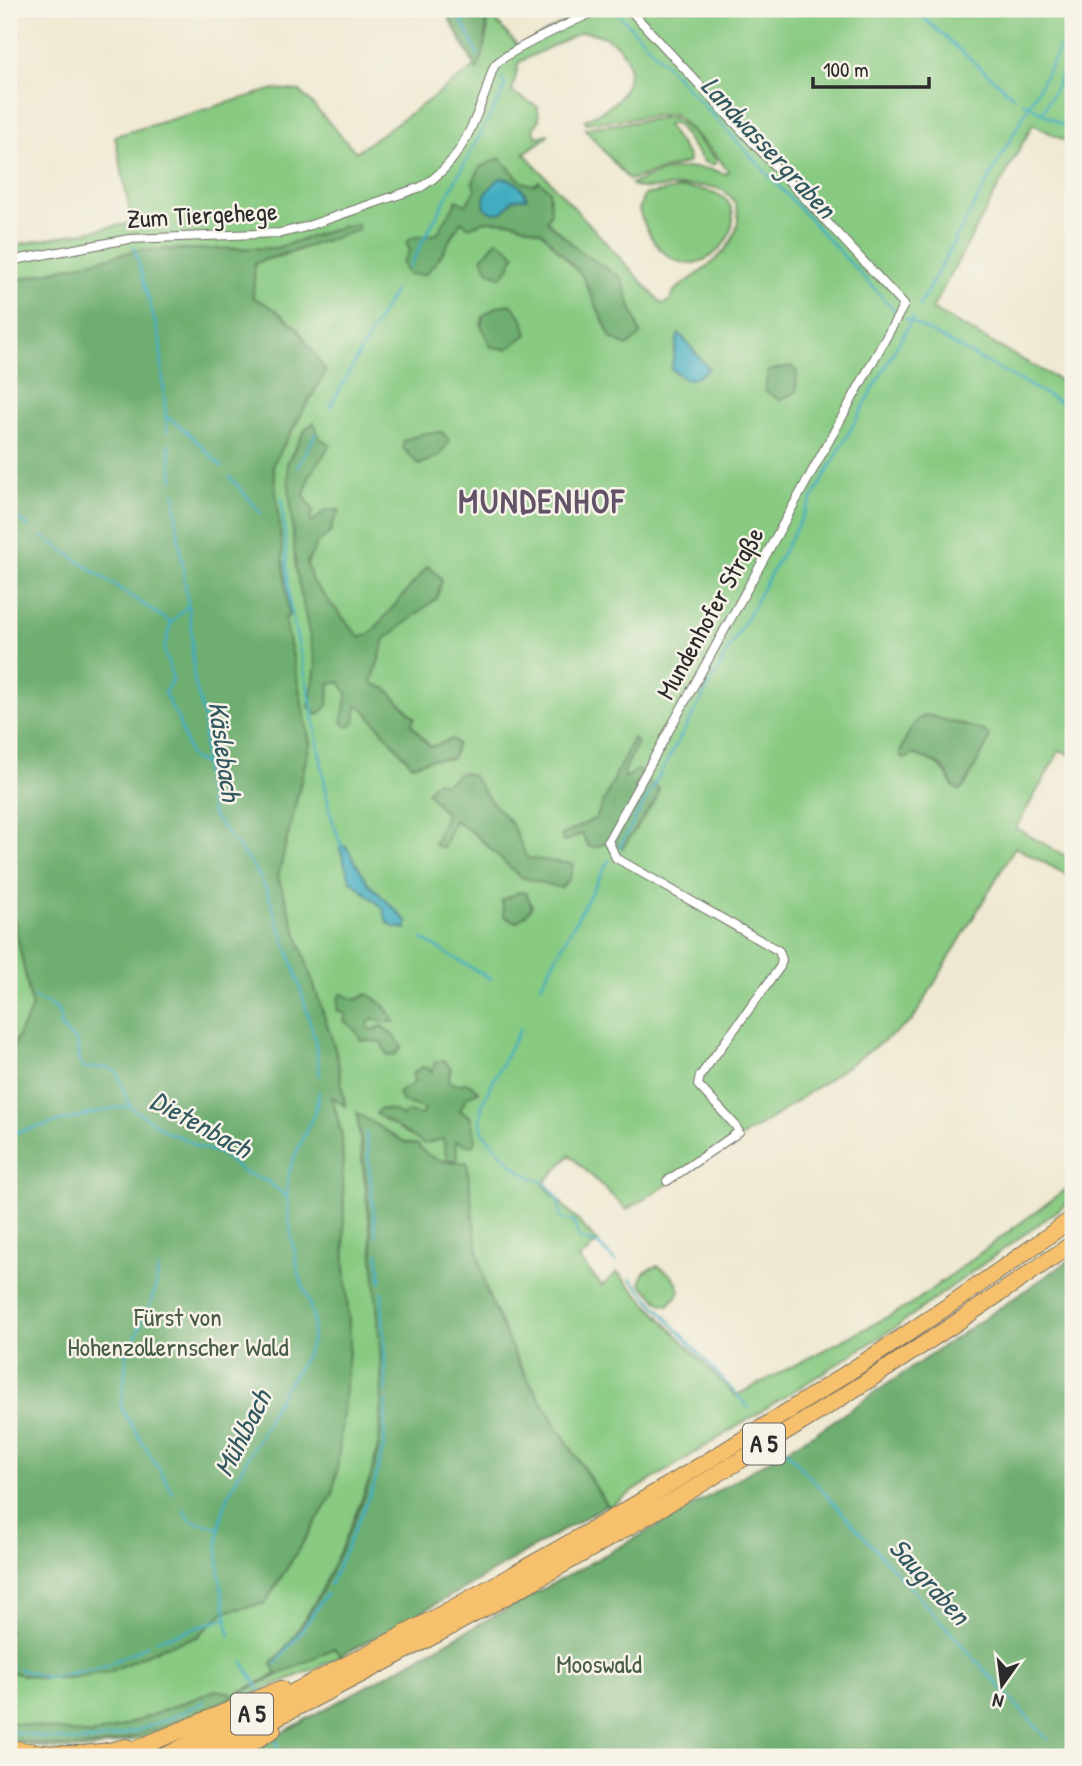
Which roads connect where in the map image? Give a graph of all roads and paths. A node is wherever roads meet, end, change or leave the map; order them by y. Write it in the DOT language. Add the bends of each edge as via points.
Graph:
graph roads {
  1 [pos="600,9"];
  2 [pos="629,9"];
  3 [pos="9,261"];
  4 [pos="667,1181"];
  5 [pos="1073,1217"];
  6 [pos="1073,1243"];
  7 [pos="340,1669"];
  8 [pos="327,1693"];
  9 [pos="152,1740"];
  10 [pos="9,1748"];
  11 [pos="116,1757"];
  12 [pos="163,1757"];
  13 [pos="197,1757"];
  14 [pos="228,1757"];
  1 -- 3 [label="street, Zum Tiergehege" via="495,66 461,149 421,187 280,233 129,239"];
  2 -- 4 [label="street, Mundenhofer Straße" via="904,304 608,841 616,859 779,951 782,961 700,1076 698,1085 739,1132"];
  5 -- 7 [label="highway, A 5" via="888,1347 752,1434 591,1531"];
  6 -- 8 [label="highway, A 5" via="901,1359 658,1509"];
  7 -- 9 [label="highway"];
  7 -- 12 [label="highway, A 5"];
  8 -- 13 [label="highway, A 5"];
  8 -- 14 [label="highway"];
  9 -- 10 [label="highway" via="87,1755"];
  9 -- 11 [label="highway"];
}
